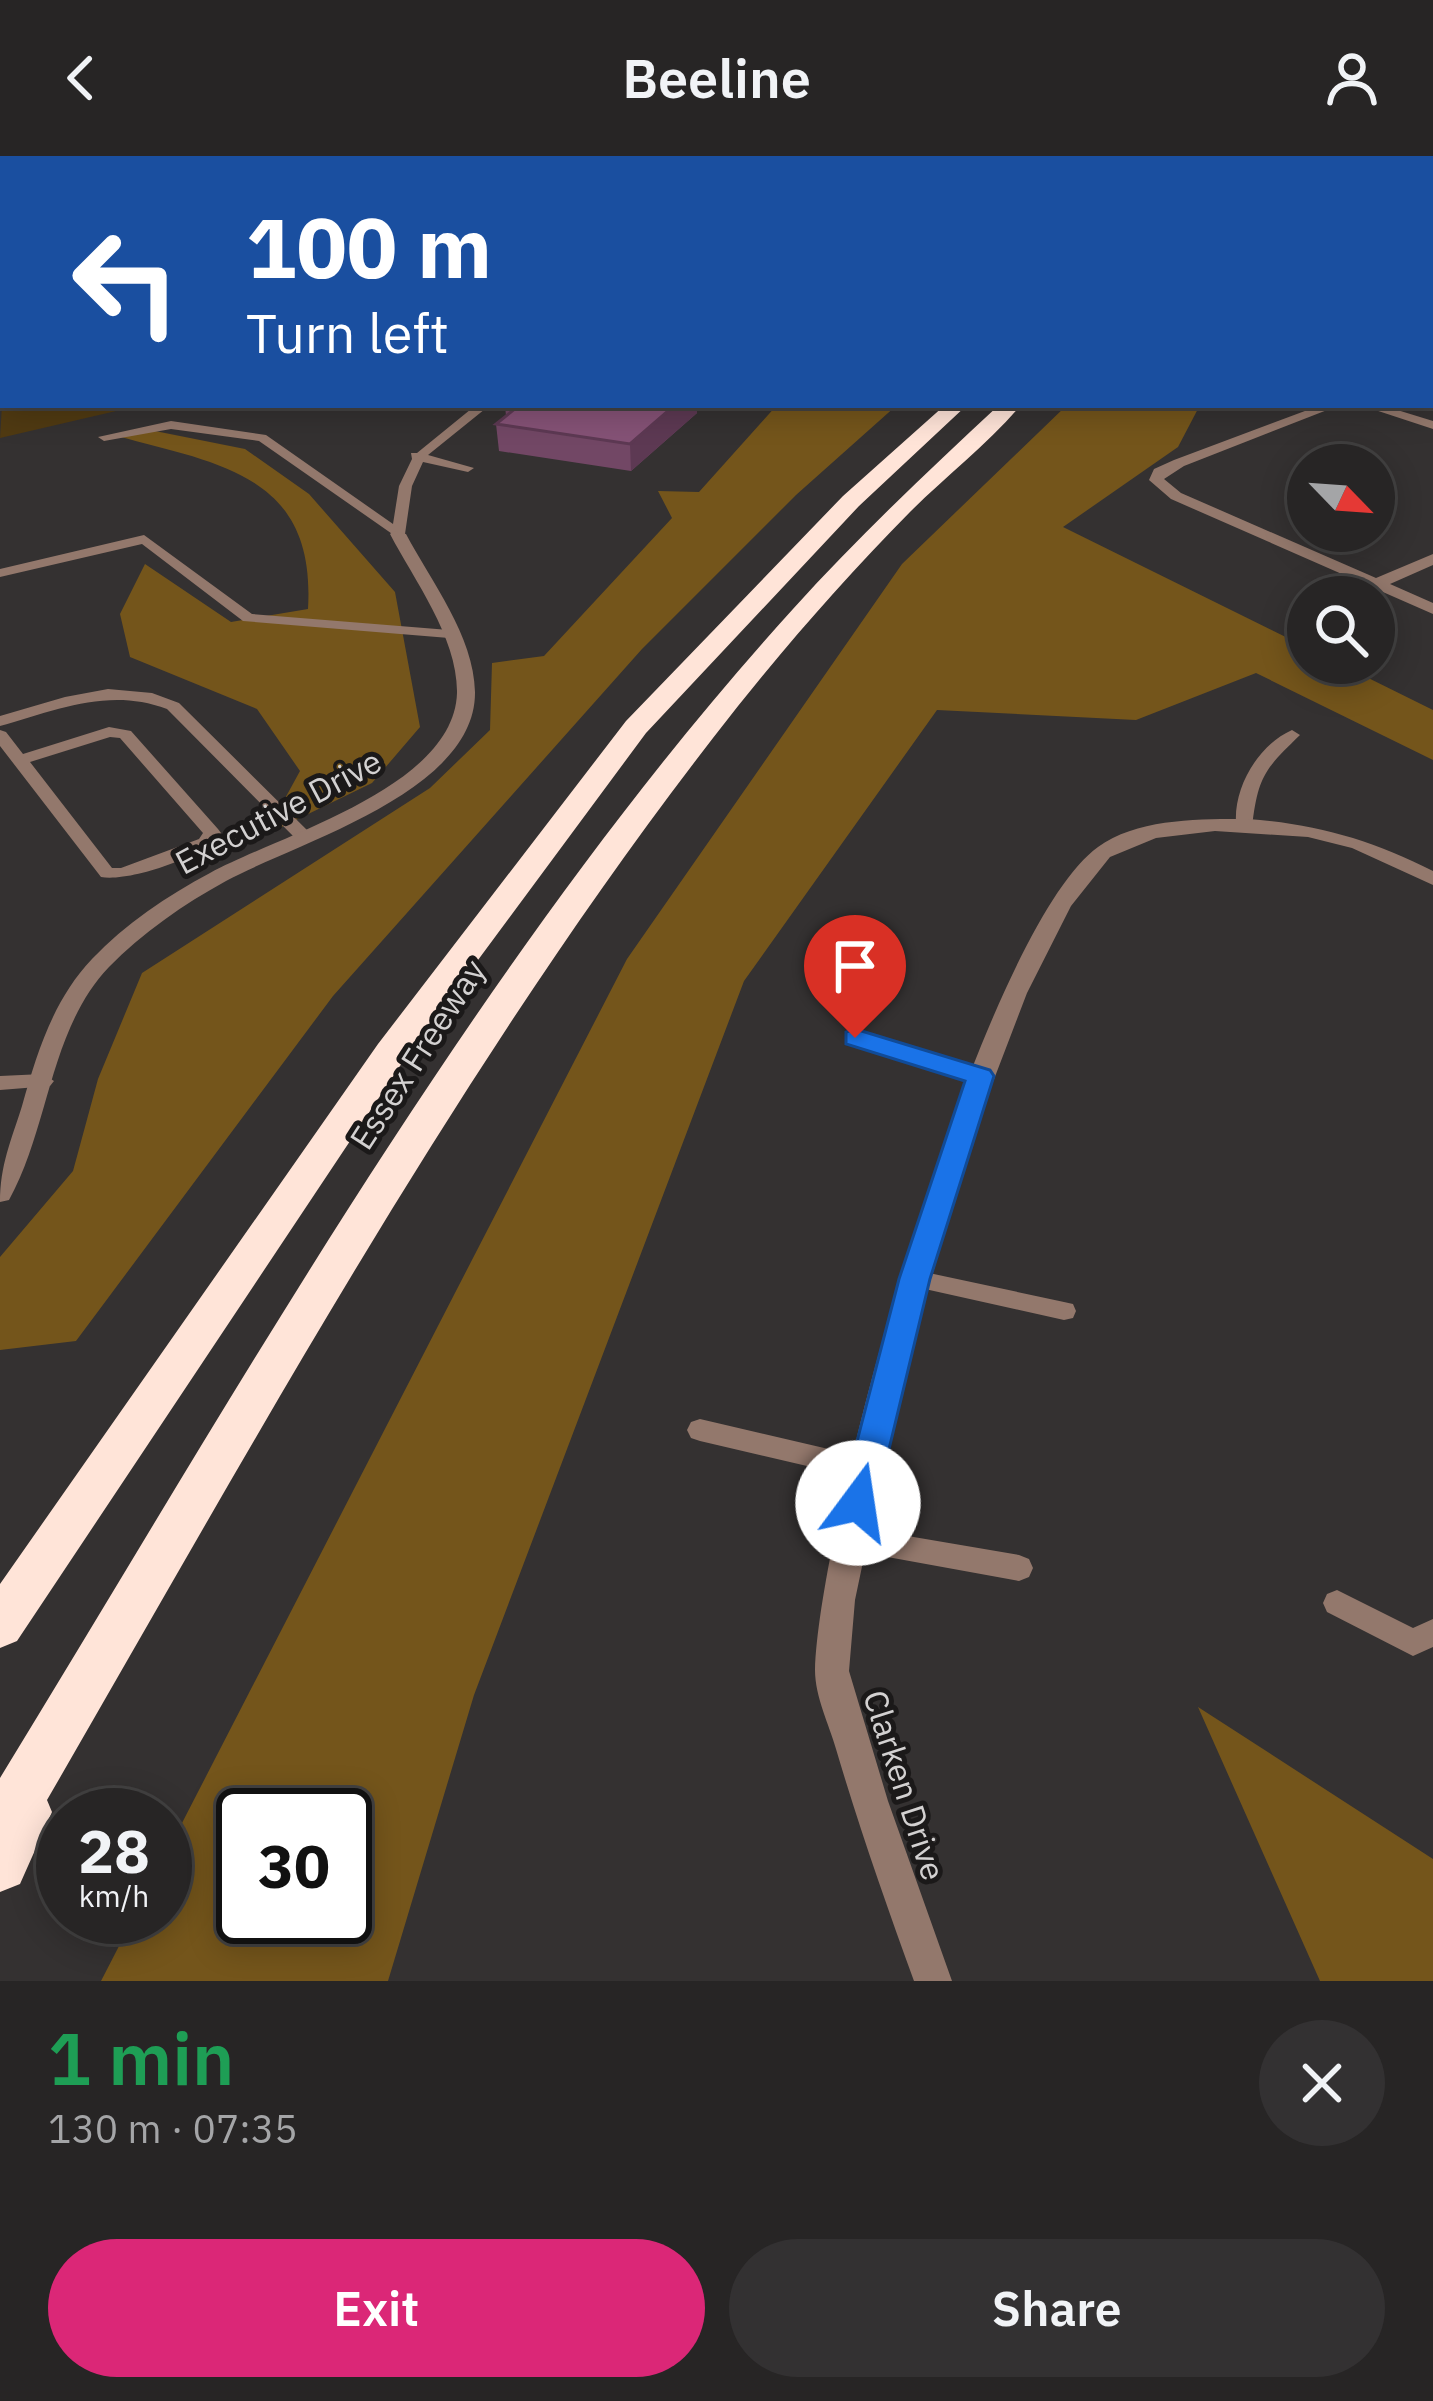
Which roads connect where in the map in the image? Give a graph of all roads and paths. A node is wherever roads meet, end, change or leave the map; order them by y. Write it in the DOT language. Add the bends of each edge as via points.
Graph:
graph roads {
  1 [pos="480,408"];
  2 [pos="925,408"];
  3 [pos="954,408"];
  4 [pos="1008,408"];
  5 [pos="1325,408"];
  6 [pos="1377,408"];
  7 [pos="1433,425"];
  8 [pos="104,437"];
  9 [pos="415,456"];
  10 [pos="467,468"];
  11 [pos="851,501"];
  12 [pos="398,535"];
  13 [pos="1433,559"];
  14 [pos="0,573"];
  15 [pos="1358,576"];
  16 [pos="1394,576"];
  17 [pos="1395,592"];
  18 [pos="1433,609"];
  19 [pos="449,634"];
  20 [pos="0,721"];
  21 [pos="0,735"];
  22 [pos="1292,735"];
  23 [pos="20,760"];
  24 [pos="1243,827"];
  25 [pos="304,837"];
  26 [pos="1433,879"];
  27 [pos="855,1038"];
  28 [pos="981,1076"];
  29 [pos="43,1081"];
  30 [pos="0,1083"];
  31 [pos="0,1193"];
  32 [pos="915,1279"];
  33 [pos="1064,1311"];
  34 [pos="700,1430"];
  35 [pos="867,1469"];
  36 [pos="849,1538"];
  37 [pos="1019,1568"];
  38 [pos="1337,1603"];
  39 [pos="0,1624"];
  40 [pos="1433,1632"];
  41 [pos="89,1679"];
  42 [pos="0,1828"];
  43 [pos="0,1864"];
  44 [pos="933,1981"];
  1 -- 9 [label="lane"];
  2 -- 11 [label="highway"];
  3 -- 11 [label="highway, Essex Freeway"];
  4 -- 41 [label="highway, Essex Freeway" via="893,513 782,634 594,874 402,1163"];
  5 -- 15 [label="street" via="1180,463 1156,480"];
  6 -- 7 [label="street"];
  8 -- 12 [label="lane" via="171,425 262,438"];
  9 -- 10 [label="lane"];
  9 -- 12 [label="lane"];
  11 -- 39 [label="highway, Essex Freeway" via="652,710 578,804 391,1052"];
  12 -- 19 [label="street, Executive Drive"];
  13 -- 16 [label="street"];
  14 -- 19 [label="lane" via="144,539 248,618"];
  17 -- 18 [label="street"];
  19 -- 25 [label="street, Executive Drive" via="466,696 453,740 396,790"];
  20 -- 25 [label="lane" via="89,695 152,695 173,706"];
  21 -- 23 [label="lane"];
  22 -- 24 [label="lane" via="1254,769"];
  23 -- 23 [label="lane" via="125,734 212,833 205,843 107,873"];
  24 -- 26 [label="street, Clarken Drive" via="1336,836"];
  24 -- 28 [label="street, Clarken Drive" via="1147,833 1103,853 1066,890"];
  25 -- 29 [label="street, Executive Drive" via="190,892 85,981"];
  27 -- 28 [label="lane"];
  28 -- 32 [label="street, Clarken Drive"];
  29 -- 30 [label="lane"];
  29 -- 31 [label="street, Executive Drive" via="21,1158"];
  32 -- 33 [label="lane"];
  32 -- 35 [label="street, Clarken Drive"];
  34 -- 35 [label="lane"];
  35 -- 36 [label="street, Clarken Drive"];
  36 -- 37 [label="lane"];
  36 -- 44 [label="street, Clarken Drive" via="832,1673 873,1818"];
  38 -- 40 [label="lane" via="1413,1643"];
  41 -- 42 [label="highway, Essex Freeway"];
  41 -- 43 [label="highway"];
}
